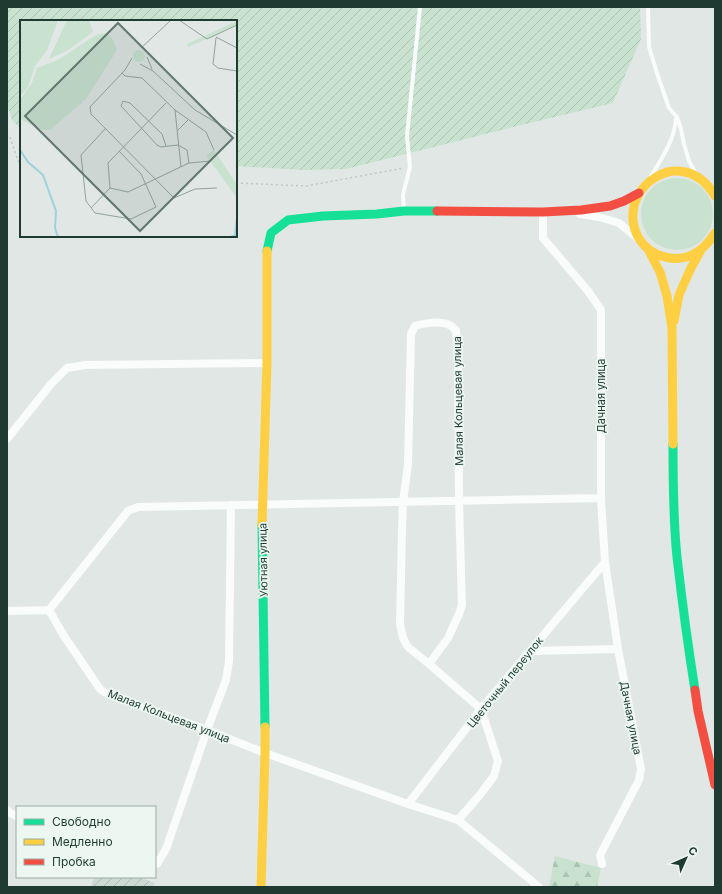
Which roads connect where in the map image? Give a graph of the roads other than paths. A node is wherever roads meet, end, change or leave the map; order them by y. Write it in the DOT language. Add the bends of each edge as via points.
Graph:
graph roads {
  1 [pos="420,7"];
  2 [pos="648,7"];
  3 [pos="677,117"];
  4 [pos="697,176"];
  5 [pos="647,183"];
  6 [pos="714,192"];
  7 [pos="638,193"];
  8 [pos="404,211"];
  9 [pos="566,211"];
  10 [pos="543,212"];
  11 [pos="715,233"];
  12 [pos="639,239"];
  13 [pos="648,249"];
  14 [pos="702,249"];
  15 [pos="672,328"];
  16 [pos="267,363"];
  17 [pos="7,439"];
  18 [pos="602,498"];
  19 [pos="460,501"];
  20 [pos="403,502"];
  21 [pos="262,504"];
  22 [pos="231,505"];
  23 [pos="605,562"];
  24 [pos="49,610"];
  25 [pos="7,611"];
  26 [pos="618,649"];
  27 [pos="530,651"];
  28 [pos="430,664"];
  29 [pos="481,709"];
  30 [pos="207,730"];
  31 [pos="265,753"];
  32 [pos="715,785"];
  33 [pos="408,804"];
  34 [pos="7,810"];
  35 [pos="16,816"];
  36 [pos="458,820"];
  37 [pos="156,864"];
  38 [pos="602,864"];
  39 [pos="261,887"];
  40 [pos="538,887"];
  1 -- 8 [label="lane" via="407,136 410,167 403,195"];
  2 -- 3 [label="lane" via="649,47 670,108"];
  3 -- 4 [label="lane" via="689,161"];
  3 -- 5 [label="lane" via="670,143"];
  4 -- 5 [label="street" via="673,171 660,174"];
  4 -- 6 [label="street"];
  5 -- 7 [label="street"];
  7 -- 9 [label="street" via="620,203 600,208"];
  7 -- 12 [label="street" via="632,216"];
  8 -- 10 [label="street"];
  8 -- 16 [label="street, Уютная улица" via="288,220 271,233 266,252"];
  9 -- 10 [label="street"];
  9 -- 12 [label="street" via="619,223"];
  10 -- 18 [label="street, Дачная улица" via="543,238 601,310"];
  11 -- 14 [label="street"];
  12 -- 13 [label="street"];
  13 -- 14 [label="street" via="670,259 690,256"];
  13 -- 15 [label="street" via="666,290"];
  14 -- 15 [label="street" via="679,295"];
  15 -- 32 [label="street" via="673,498 677,556 698,711"];
  16 -- 17 [label="street" via="85,365 67,368"];
  16 -- 21 [label="street, Уютная улица"];
  18 -- 19 [label="street"];
  18 -- 23 [label="street, Дачная улица"];
  19 -- 20 [label="street"];
  19 -- 20 [label="street, Малая Кольцевая улица" via="457,338 456,330 441,322 415,326 411,334 408,464"];
  19 -- 28 [label="street, Малая Кольцевая улица" via="462,605 448,638"];
  20 -- 21 [label="street"];
  20 -- 28 [label="street, Малая Кольцевая улица" via="400,624 408,647"];
  21 -- 22 [label="street"];
  21 -- 31 [label="street, Уютная улица"];
  22 -- 24 [label="street" via="138,507 128,511"];
  22 -- 30 [label="street" via="229,661 226,680"];
  23 -- 26 [label="street, Дачная улица"];
  23 -- 27 [label="street, Цветочный переулок"];
  24 -- 25 [label="street"];
  24 -- 30 [label="street, Малая Кольцевая улица" via="100,689 107,694"];
  26 -- 27 [label="street"];
  26 -- 38 [label="street, Дачная улица" via="641,769 639,780 600,855"];
  27 -- 29 [label="street, Цветочный переулок"];
  28 -- 29 [label="street, Малая Кольцевая улица"];
  29 -- 33 [label="street, Цветочный переулок"];
  29 -- 36 [label="street" via="498,761 494,776"];
  30 -- 31 [label="street, Малая Кольцевая улица"];
  30 -- 37 [label="street" via="166,849"];
  31 -- 33 [label="street, Малая Кольцевая улица"];
  31 -- 39 [label="street, Уютная улица"];
  33 -- 36 [label="street, Малая Кольцевая улица"];
  34 -- 35 [label="street"];
  36 -- 40 [label="street, Малая Кольцевая улица"];
}
